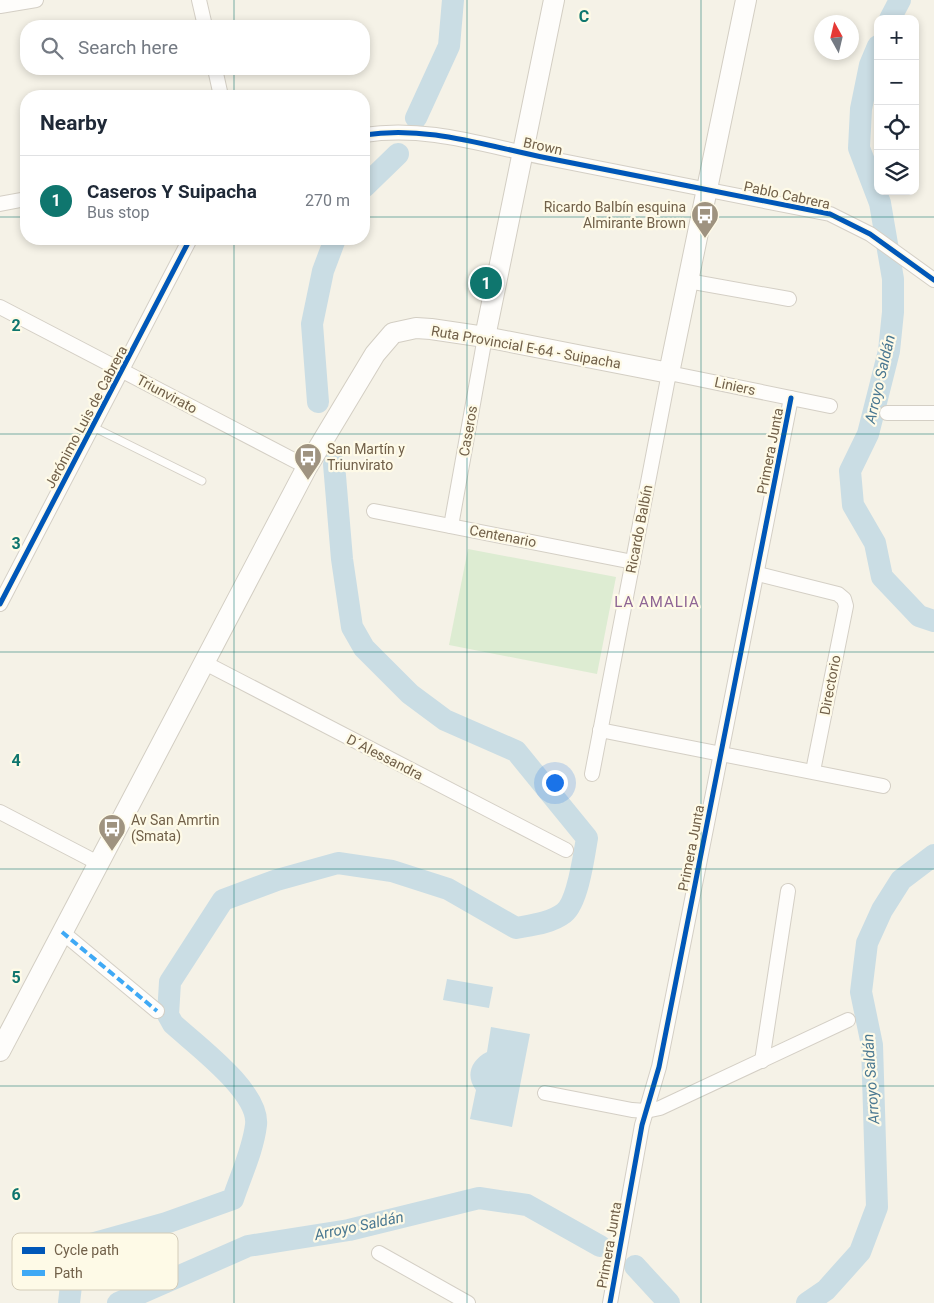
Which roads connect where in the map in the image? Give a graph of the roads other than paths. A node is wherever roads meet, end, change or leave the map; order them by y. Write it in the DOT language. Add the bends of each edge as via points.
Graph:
graph roads {
  1 [pos="36,0"];
  2 [pos="199,0"];
  3 [pos="554,0"];
  4 [pos="743,1"];
  5 [pos="0,6"];
  6 [pos="204,20"];
  7 [pos="216,75"];
  8 [pos="220,90"];
  9 [pos="370,134"];
  10 [pos="523,153"];
  11 [pos="707,190"];
  12 [pos="20,199"];
  13 [pos="0,204"];
  14 [pos="187,245"];
  15 [pos="934,280"];
  16 [pos="688,281"];
  17 [pos="789,299"];
  18 [pos="0,307"];
  19 [pos="485,337"];
  20 [pos="123,371"];
  21 [pos="670,373"];
  22 [pos="791,398"];
  23 [pos="830,406"];
  24 [pos="887,413"];
  25 [pos="934,413"];
  26 [pos="93,427"];
  27 [pos="307,468"];
  28 [pos="202,482"];
  29 [pos="374,511"];
  30 [pos="451,526"];
  31 [pos="633,562"];
  32 [pos="758,574"];
  33 [pos="0,604"];
  34 [pos="205,663"];
  35 [pos="600,730"];
  36 [pos="721,753"];
  37 [pos="813,771"];
  38 [pos="592,774"];
  39 [pos="883,786"];
  40 [pos="0,812"];
  41 [pos="566,850"];
  42 [pos="98,863"];
  43 [pos="788,891"];
  44 [pos="62,932"];
  45 [pos="157,1011"];
  46 [pos="848,1020"];
  47 [pos="0,1051"];
  48 [pos="762,1060"];
  49 [pos="545,1093"];
  50 [pos="646,1111"];
  51 [pos="379,1253"];
  52 [pos="468,1303"];
  53 [pos="610,1303"];
  1 -- 5 [label="street"];
  2 -- 6 [label="street"];
  3 -- 10 [label="main road"];
  4 -- 11 [label="main road"];
  7 -- 8 [label="street"];
  9 -- 10 [label="street, Brown" via="424,132"];
  10 -- 11 [label="street, Brown"];
  10 -- 19 [label="main road"];
  11 -- 15 [label="street, Pablo Cabrera" via="830,214 870,234"];
  11 -- 16 [label="main road"];
  12 -- 13 [label="street"];
  14 -- 20 [label="street, Jerónimo Luis de Cabrera"];
  16 -- 17 [label="street"];
  16 -- 21 [label="main road"];
  18 -- 20 [label="street, Triunvirato"];
  19 -- 21 [label="main road, Ruta Provincial E-64 - Suipacha"];
  19 -- 27 [label="main road, Ruta Provincial E-64 - Suipacha" via="416,328 393,333 375,354"];
  19 -- 30 [label="street, Caseros"];
  20 -- 26 [label="street, Jerónimo Luis de Cabrera"];
  20 -- 27 [label="street, Triunvirato"];
  21 -- 22 [label="street, Liniers"];
  21 -- 31 [label="street, Ricardo Balbín"];
  22 -- 23 [label="street, Liniers"];
  22 -- 32 [label="street, Primera Junta"];
  24 -- 25 [label="street"];
  26 -- 28 [label="lane"];
  26 -- 33 [label="street, Jerónimo Luis de Cabrera"];
  27 -- 34 [label="main road, Ruta Provincial E-64 - Suipacha"];
  29 -- 30 [label="street, Centenario"];
  30 -- 31 [label="street, Centenario"];
  31 -- 35 [label="street, Ricardo Balbín"];
  32 -- 36 [label="street, Primera Junta"];
  32 -- 37 [label="street, Directorio" via="838,594 846,606"];
  34 -- 41 [label="street, D´Alessandra"];
  34 -- 42 [label="main road, Ruta Provincial E-64 - Suipacha"];
  35 -- 36 [label="street"];
  35 -- 38 [label="street, Ricardo Balbín"];
  36 -- 37 [label="street"];
  36 -- 50 [label="street, Primera Junta" via="659,1067"];
  37 -- 39 [label="street"];
  40 -- 42 [label="street"];
  42 -- 44 [label="main road, Ruta Provincial E-64 - Suipacha"];
  43 -- 48 [label="street"];
  44 -- 45 [label="street"];
  44 -- 47 [label="main road, Ruta Provincial E-64 - Suipacha"];
  46 -- 48 [label="street"];
  48 -- 50 [label="street" via="660,1108"];
  49 -- 50 [label="street"];
  50 -- 53 [label="street, Primera Junta"];
  51 -- 52 [label="street"];
}
